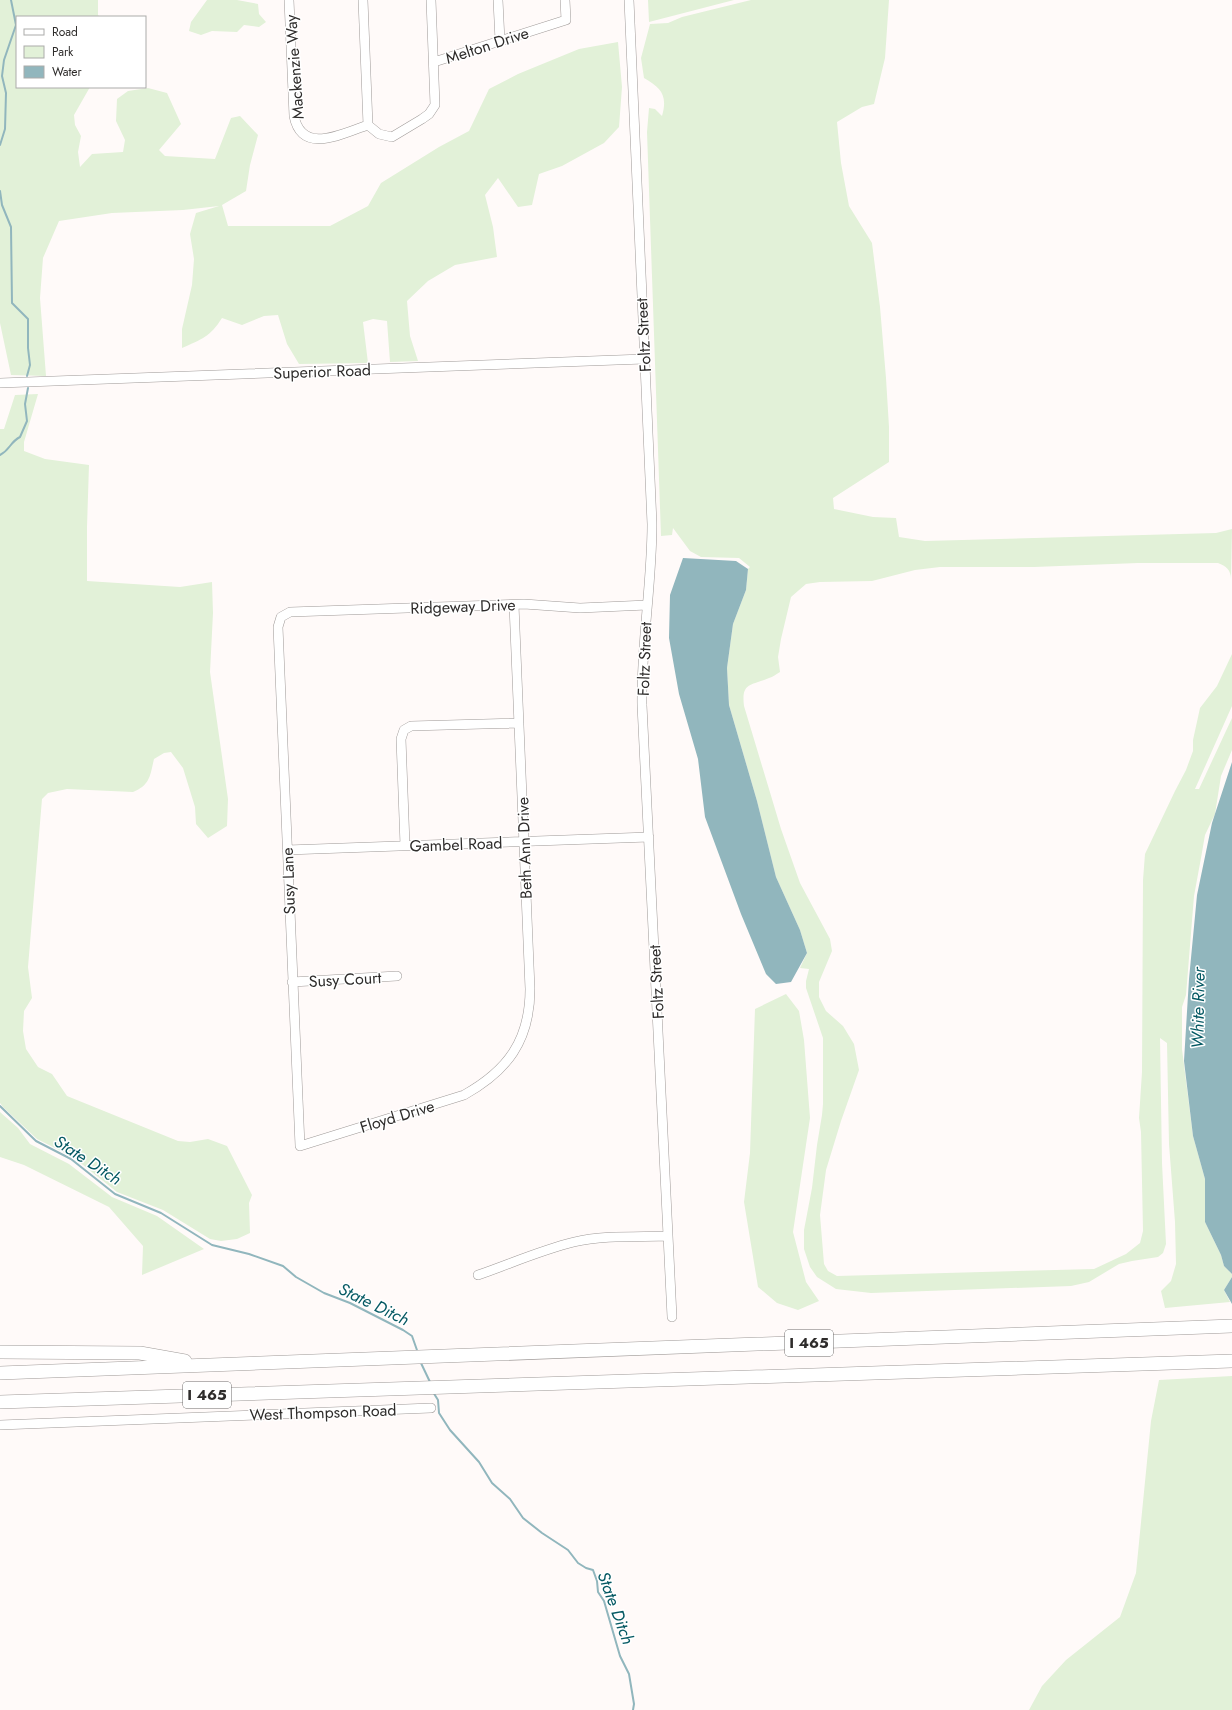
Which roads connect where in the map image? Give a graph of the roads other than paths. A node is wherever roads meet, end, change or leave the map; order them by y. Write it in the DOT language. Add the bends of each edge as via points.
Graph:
graph roads {
  1 [pos="289,0"];
  2 [pos="363,0"];
  3 [pos="431,0"];
  4 [pos="498,0"];
  5 [pos="565,0"];
  6 [pos="629,0"];
  7 [pos="500,41"];
  8 [pos="434,62"];
  9 [pos="368,125"];
  10 [pos="644,359"];
  11 [pos="0,383"];
  12 [pos="514,604"];
  13 [pos="647,605"];
  14 [pos="281,617"];
  15 [pos="519,723"];
  16 [pos="649,837"];
  17 [pos="524,842"];
  18 [pos="405,845"];
  19 [pos="287,850"];
  20 [pos="397,976"];
  21 [pos="292,982"];
  22 [pos="490,1078"];
  23 [pos="300,1146"];
  24 [pos="668,1236"];
  25 [pos="478,1275"];
  26 [pos="672,1317"];
  27 [pos="1232,1326"];
  28 [pos="0,1352"];
  29 [pos="1232,1361"];
  30 [pos="212,1366"];
  31 [pos="0,1373"];
  32 [pos="0,1402"];
  33 [pos="431,1408"];
  34 [pos="0,1425"];
  1 -- 9 [label="street, Mackenzie Way" via="294,116 298,127 307,137 321,140"];
  2 -- 9 [label="street"];
  3 -- 8 [label="street"];
  4 -- 7 [label="street"];
  5 -- 7 [label="street, Melton Drive" via="566,20"];
  6 -- 10 [label="street, Foltz Street"];
  7 -- 8 [label="street, Melton Drive"];
  8 -- 9 [label="street, Melton Drive" via="435,105 429,114 392,136 379,134"];
  10 -- 11 [label="street, Superior Road"];
  10 -- 13 [label="street, Foltz Street" via="652,524"];
  12 -- 13 [label="street, Ridgeway Drive" via="580,608"];
  12 -- 14 [label="street, Ridgeway Drive" via="290,612"];
  12 -- 15 [label="street, Beth Ann Drive"];
  13 -- 16 [label="street, Foltz Street" via="642,685"];
  14 -- 19 [label="street, Susy Lane" via="278,626"];
  15 -- 17 [label="street, Beth Ann Drive"];
  15 -- 18 [label="street" via="411,726 404,730 401,739"];
  16 -- 17 [label="street, Gambel Road"];
  16 -- 24 [label="street, Foltz Street"];
  17 -- 18 [label="street, Gambel Road"];
  17 -- 22 [label="street, Beth Ann Drive" via="529,1010 518,1045 502,1067"];
  18 -- 19 [label="street, Gambel Road"];
  19 -- 21 [label="street, Susy Lane"];
  20 -- 21 [label="street, Susy Court"];
  21 -- 23 [label="street, Susy Lane"];
  22 -- 23 [label="street, Floyd Drive" via="459,1097"];
  24 -- 25 [label="street" via="602,1238 575,1242"];
  24 -- 26 [label="street, Foltz Street"];
  27 -- 30 [label="highway, I 465"];
  28 -- 30 [label="highway" via="140,1353"];
  29 -- 32 [label="highway, I 465"];
  30 -- 31 [label="highway, I 465"];
  33 -- 34 [label="street, West Thompson Road"];
}
